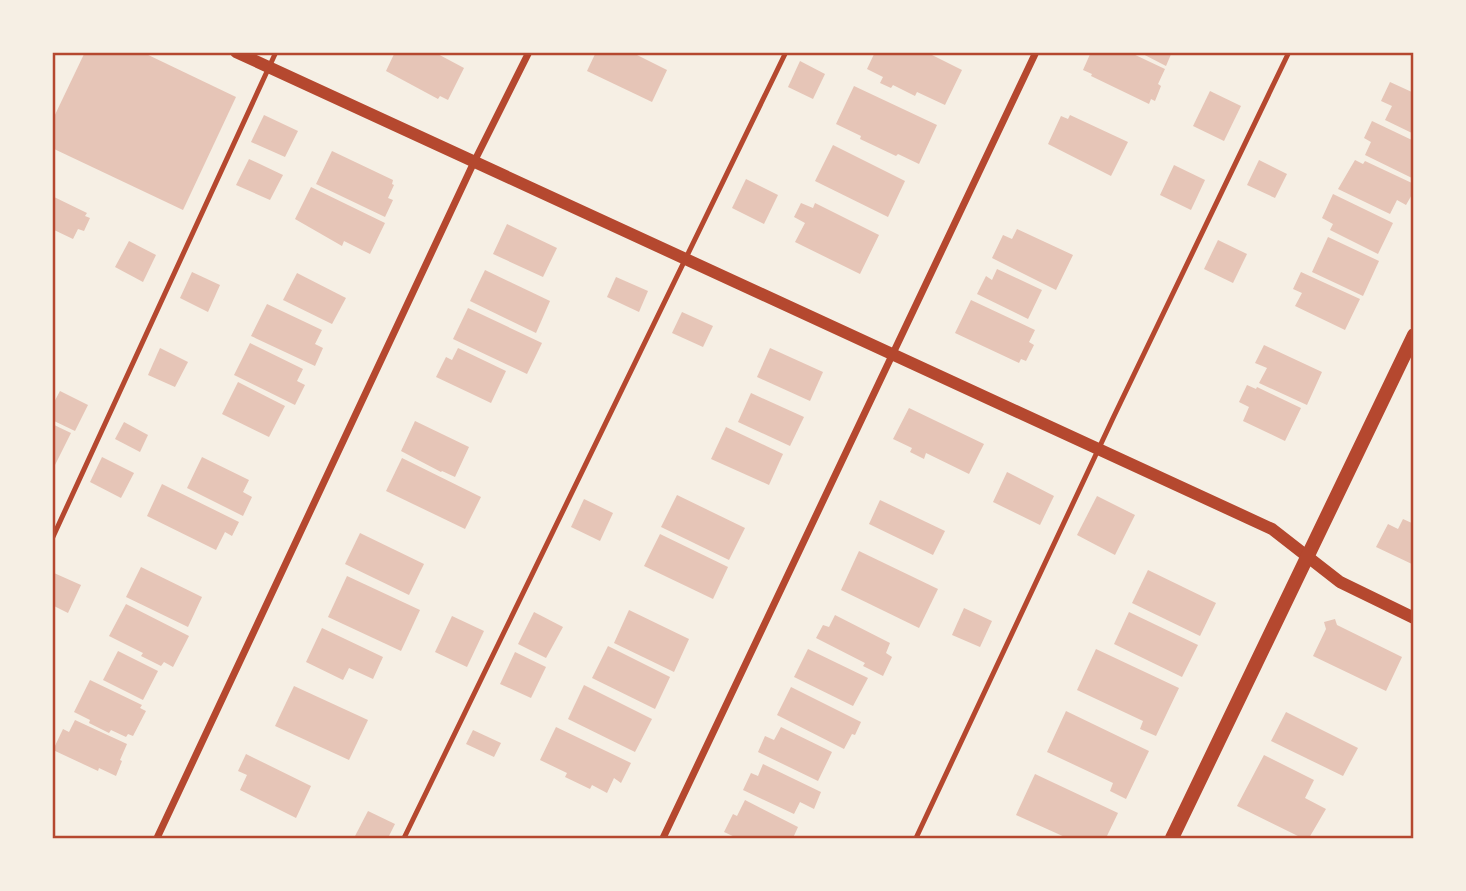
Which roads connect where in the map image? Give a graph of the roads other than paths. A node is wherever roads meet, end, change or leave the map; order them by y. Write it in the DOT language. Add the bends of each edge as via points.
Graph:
graph roads {
  1 [pos="236,52"];
  2 [pos="276,52"];
  3 [pos="529,52"];
  4 [pos="786,52"];
  5 [pos="1036,52"];
  6 [pos="1289,52"];
  7 [pos="269,68"];
  8 [pos="474,162"];
  9 [pos="685,260"];
  10 [pos="1413,335"];
  11 [pos="893,354"];
  12 [pos="1099,449"];
  13 [pos="52,521"];
  14 [pos="60,524"];
  15 [pos="52,539"];
  16 [pos="1307,556"];
  17 [pos="1413,618"];
  18 [pos="157,838"];
  19 [pos="404,838"];
  20 [pos="663,838"];
  21 [pos="916,838"];
  22 [pos="1172,838"];
  1 -- 7 [label="street"];
  2 -- 7 [label="lane"];
  3 -- 8 [label="street"];
  4 -- 9 [label="lane"];
  5 -- 11 [label="street"];
  6 -- 12 [label="lane"];
  7 -- 8 [label="street"];
  7 -- 14 [label="lane"];
  8 -- 9 [label="street"];
  8 -- 18 [label="street"];
  9 -- 11 [label="street"];
  9 -- 19 [label="lane"];
  10 -- 16 [label="main road"];
  11 -- 12 [label="street"];
  11 -- 20 [label="street"];
  12 -- 16 [label="street" via="1272,529"];
  12 -- 21 [label="lane"];
  13 -- 14 [label="lane"];
  14 -- 15 [label="lane"];
  16 -- 17 [label="street" via="1340,582"];
  16 -- 22 [label="main road"];
}
